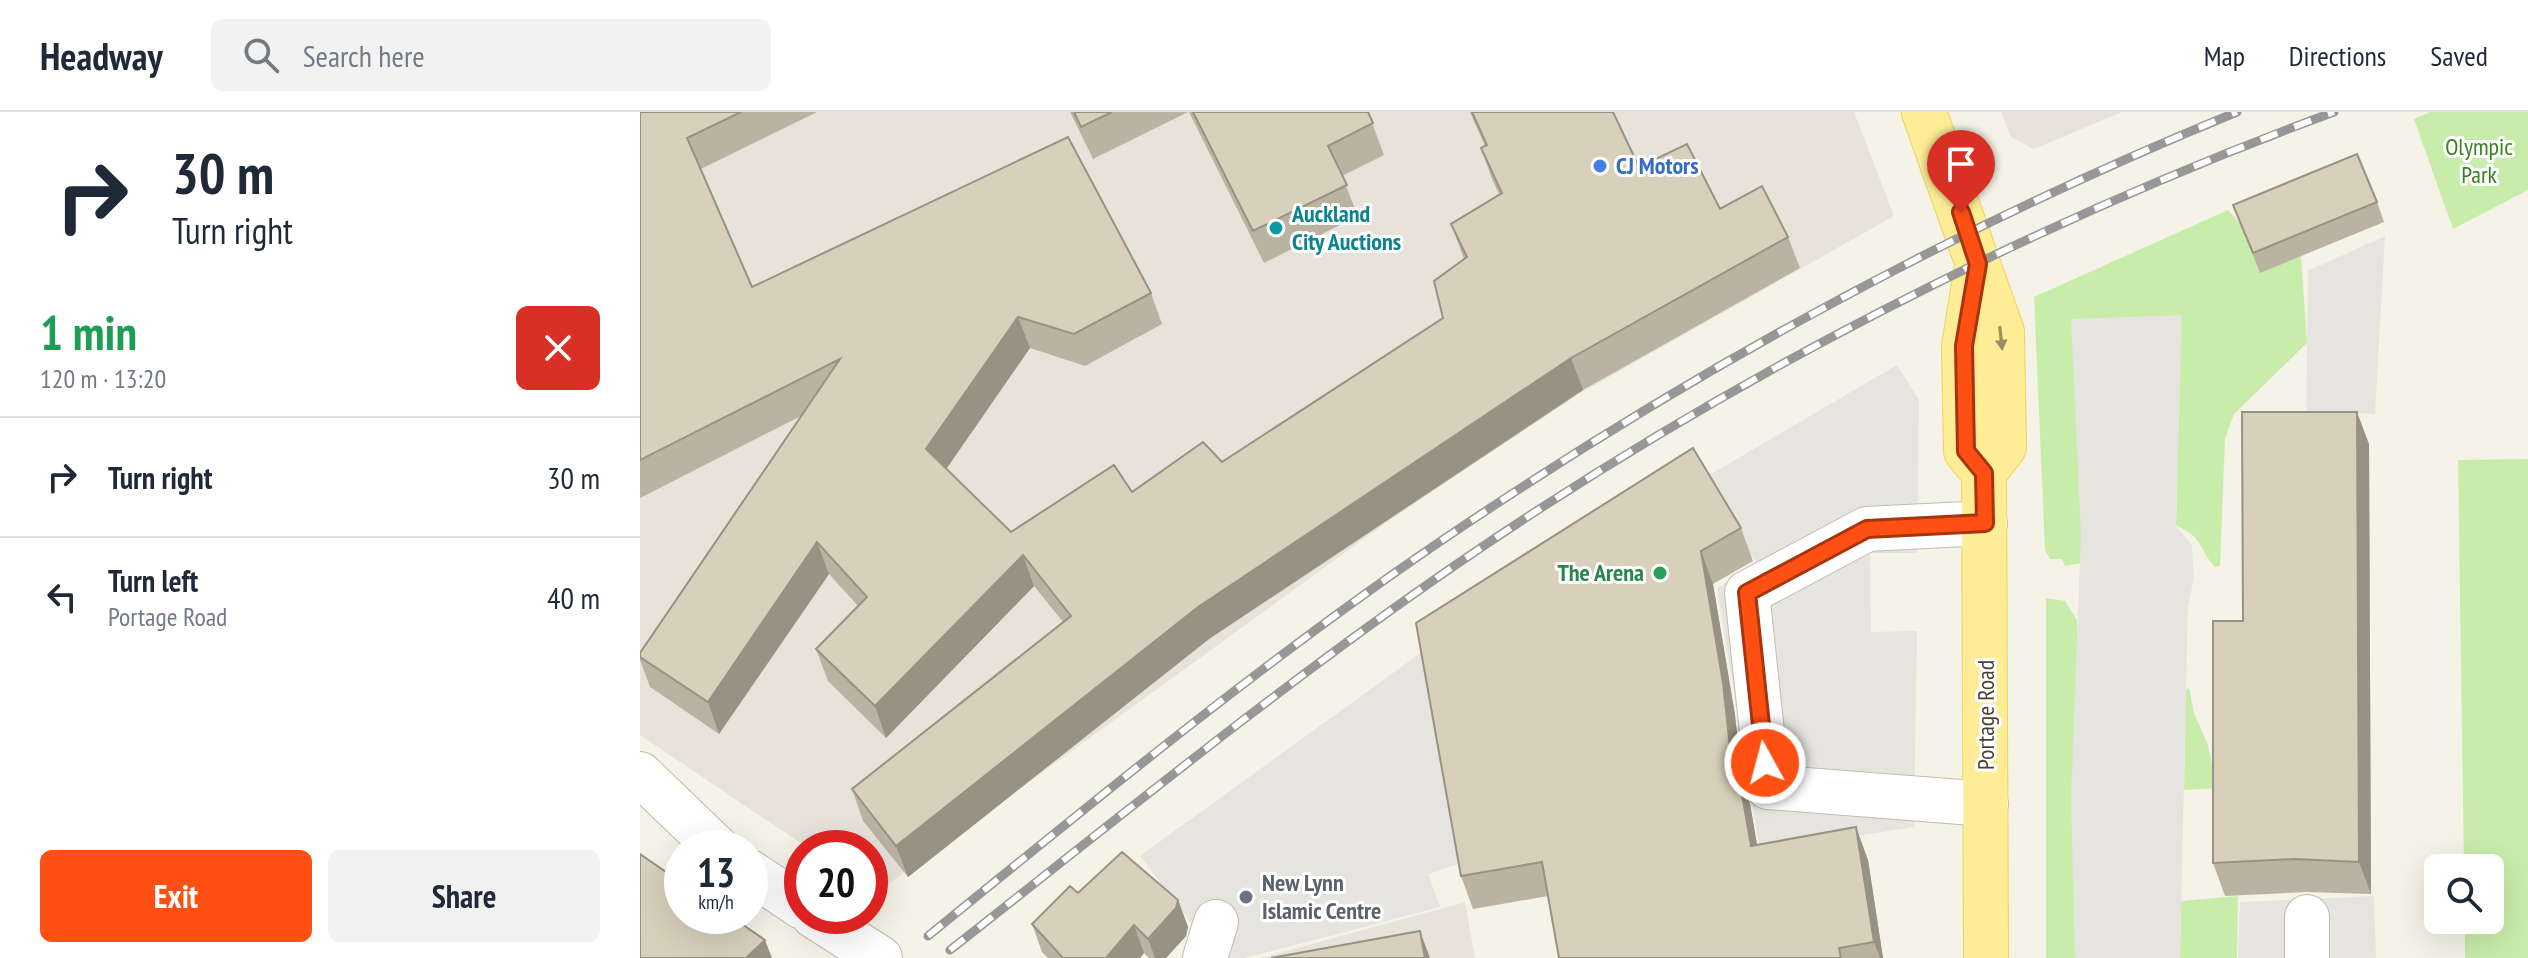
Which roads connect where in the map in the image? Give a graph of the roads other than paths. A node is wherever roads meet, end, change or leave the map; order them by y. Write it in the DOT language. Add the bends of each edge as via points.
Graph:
graph roads {
  1 [pos="1924,112"];
  2 [pos="1985,523"];
  3 [pos="640,774"];
  4 [pos="1986,804"];
  5 [pos="640,820"];
  6 [pos="665,830"];
  7 [pos="698,830"];
  8 [pos="842,934"];
  9 [pos="878,957"];
  10 [pos="1986,958"];
  1 -- 2 [label="main road, Portage Road" via="1978,264 1964,346 1966,451 1984,473"];
  2 -- 4 [label="main road, Portage Road"];
  2 -- 4 [label="street" via="1867,529 1747,593 1768,787"];
  3 -- 7 [label="street"];
  4 -- 10 [label="main road, Portage Road"];
  5 -- 6 [label="street"];
  8 -- 9 [label="street"];
}
